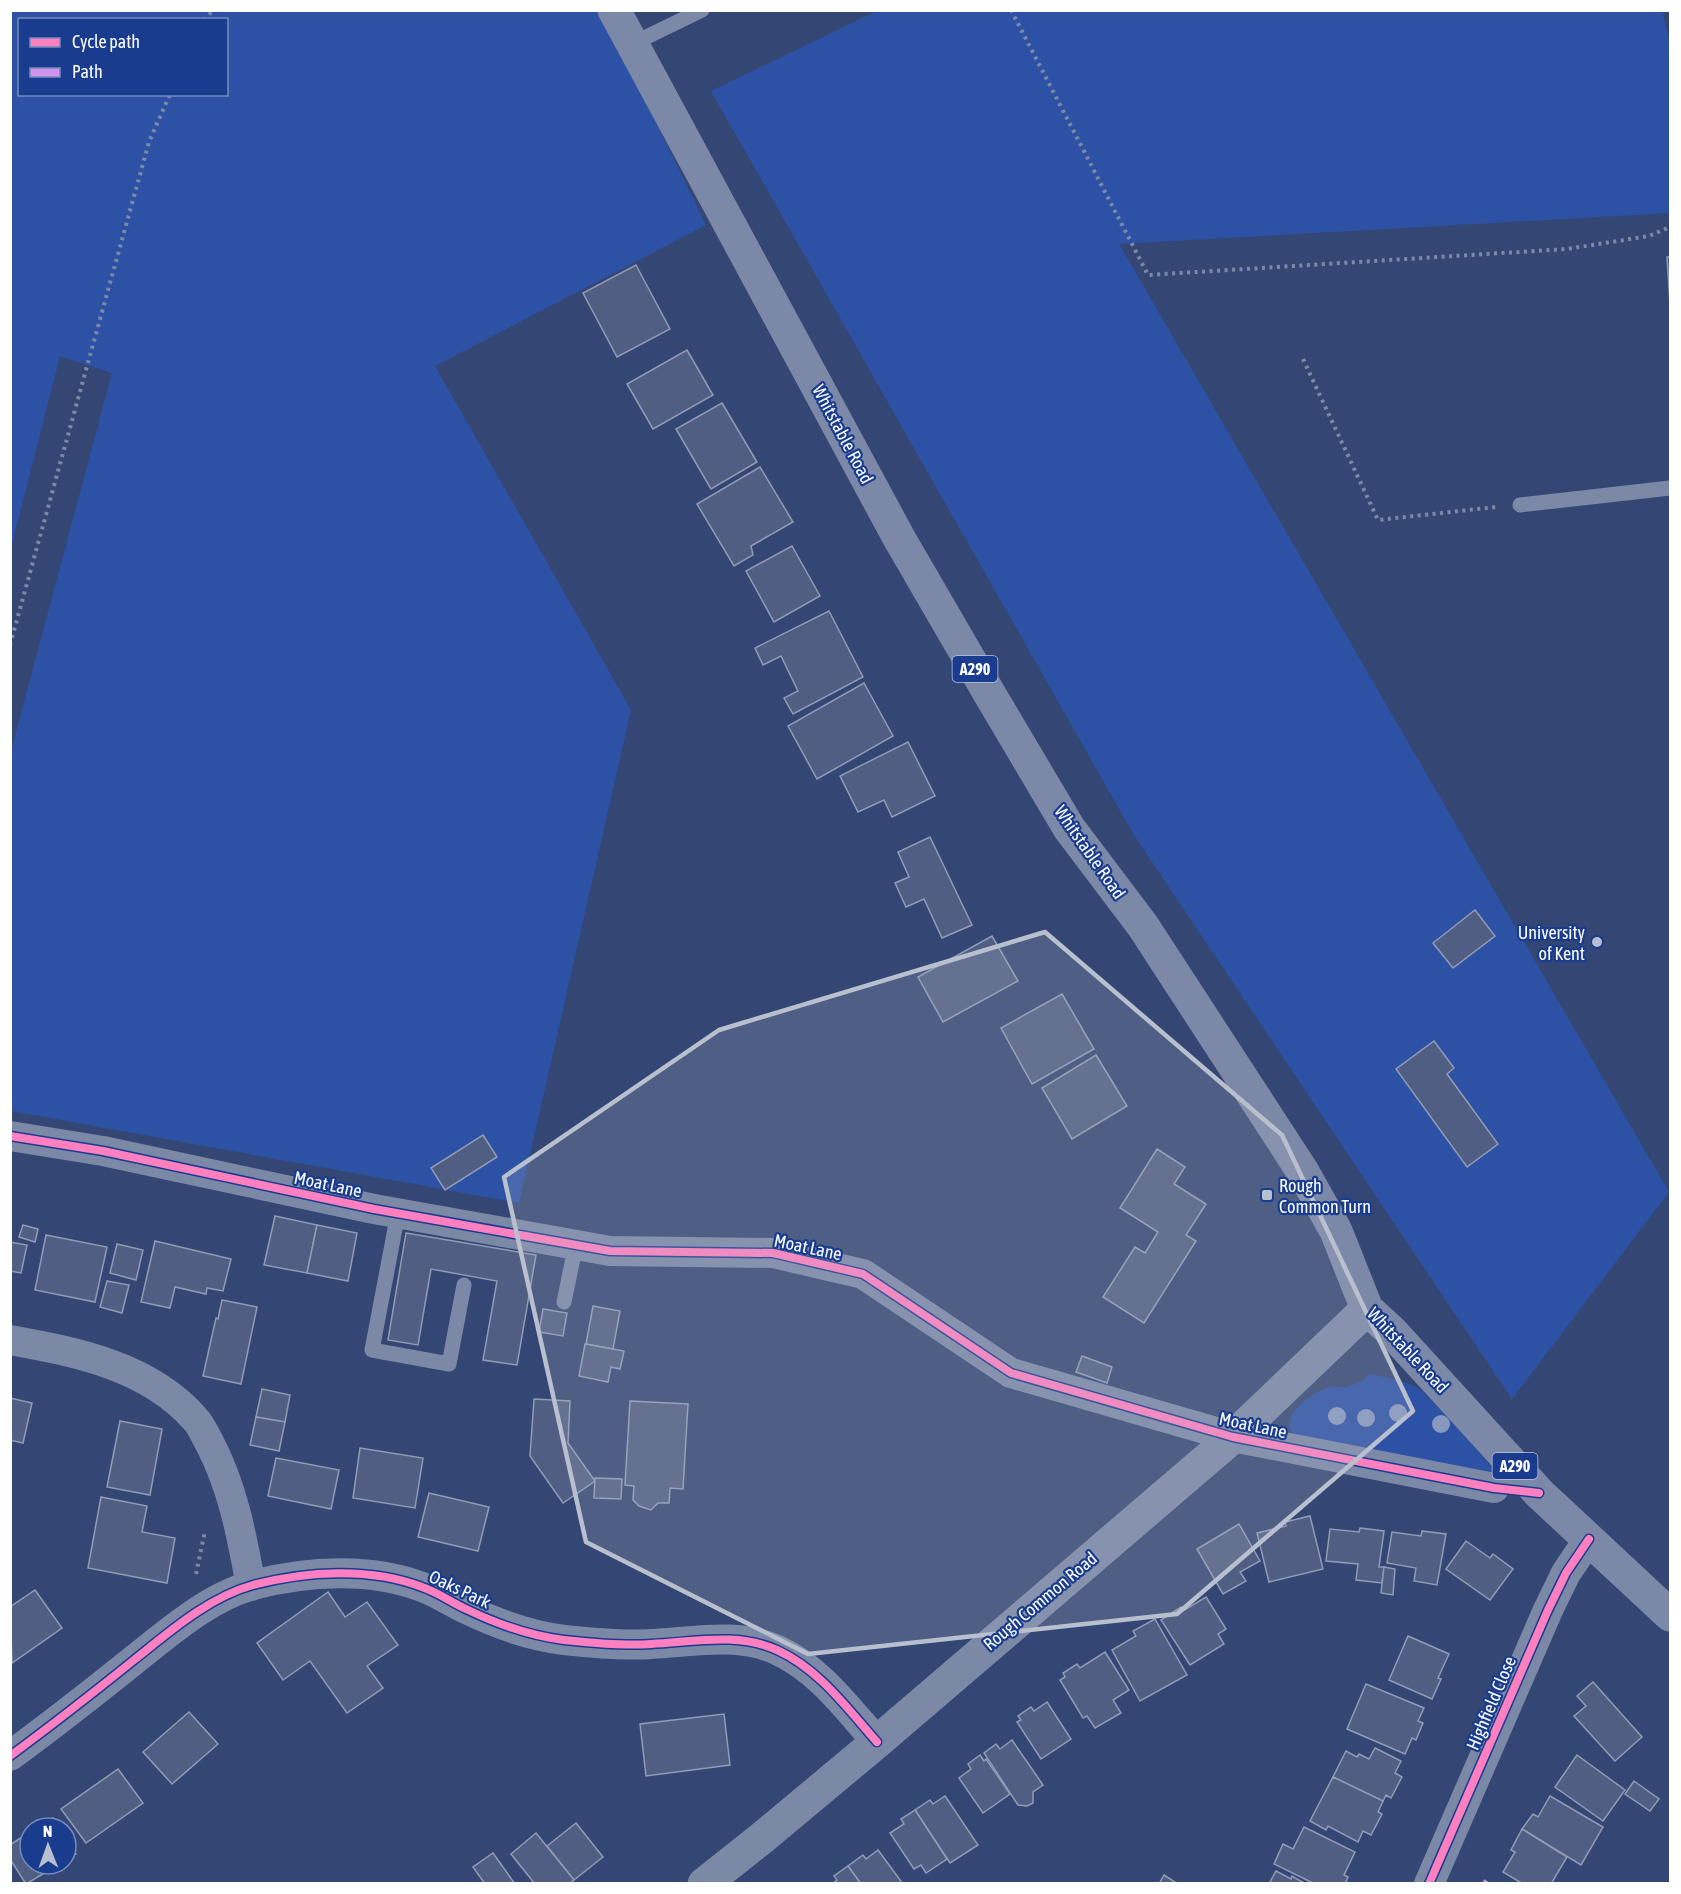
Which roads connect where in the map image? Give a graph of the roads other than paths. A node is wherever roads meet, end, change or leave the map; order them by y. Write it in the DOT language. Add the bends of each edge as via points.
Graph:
graph roads {
  1 [pos="614,10"];
  2 [pos="702,10"];
  3 [pos="632,44"];
  4 [pos="1671,488"];
  5 [pos="1520,505"];
  6 [pos="10,1136"];
  7 [pos="398,1214"];
  8 [pos="576,1244"];
  9 [pos="464,1285"];
  10 [pos="564,1302"];
  11 [pos="1367,1309"];
  12 [pos="10,1340"];
  13 [pos="1233,1437"];
  14 [pos="1494,1488"];
  15 [pos="1589,1539"];
  16 [pos="251,1586"];
  17 [pos="1671,1615"];
  18 [pos="877,1742"];
  19 [pos="10,1756"];
  20 [pos="704,1884"];
  21 [pos="1429,1884"];
  1 -- 3 [label="main road, Whitstable Road / A290"];
  2 -- 3 [label="lane"];
  3 -- 11 [label="main road, Whitstable Road / A290" via="898,538 1069,828 1143,926 1303,1172 1336,1231"];
  4 -- 5 [label="lane"];
  6 -- 7 [label="street, Moat Lane" via="104,1151"];
  7 -- 8 [label="street, Moat Lane"];
  7 -- 9 [label="lane" via="372,1350 449,1364"];
  8 -- 10 [label="lane"];
  8 -- 13 [label="street, Moat Lane" via="610,1251 773,1253 863,1274 1011,1373"];
  11 -- 13 [label="street, Rough Common Road"];
  11 -- 15 [label="main road, Whitstable Road / A290" via="1539,1492"];
  12 -- 16 [label="street" via="108,1362 168,1394 196,1420 231,1495"];
  13 -- 14 [label="street, Moat Lane"];
  13 -- 18 [label="street, Rough Common Road"];
  15 -- 17 [label="main road, Whitstable Road / A290"];
  15 -- 21 [label="street, Highfield Close" via="1548,1610"];
  16 -- 18 [label="street, Oaks Park" via="298,1576 383,1576 423,1587 496,1621 562,1640 650,1644 731,1639 755,1642 806,1666"];
  16 -- 19 [label="street, Oaks Park" via="187,1618"];
  18 -- 20 [label="street, Rough Common Road"];
}
